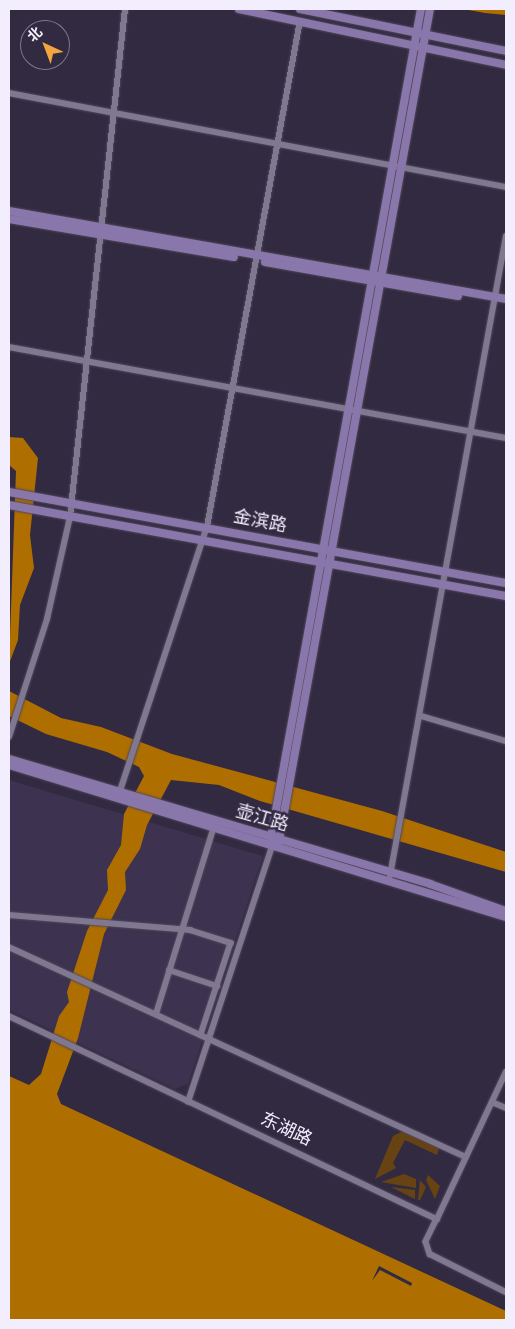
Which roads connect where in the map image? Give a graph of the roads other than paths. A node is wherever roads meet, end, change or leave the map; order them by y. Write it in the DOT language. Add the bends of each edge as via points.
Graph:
graph roads {
  1 [pos="125,9"];
  2 [pos="239,9"];
  3 [pos="300,9"];
  4 [pos="421,9"];
  5 [pos="430,9"];
  6 [pos="300,21"];
  7 [pos="417,32"];
  8 [pos="426,34"];
  9 [pos="419,48"];
  10 [pos="506,51"];
  11 [pos="506,65"];
  12 [pos="9,93"];
  13 [pos="116,114"];
  14 [pos="277,144"];
  15 [pos="397,166"];
  16 [pos="506,187"];
  17 [pos="9,212"];
  18 [pos="9,219"];
  19 [pos="99,231"];
  20 [pos="506,236"];
  21 [pos="257,258"];
  22 [pos="377,280"];
  23 [pos="496,299"];
  24 [pos="506,299"];
  25 [pos="506,304"];
  26 [pos="9,346"];
  27 [pos="86,360"];
  28 [pos="234,388"];
  29 [pos="353,409"];
  30 [pos="471,432"];
  31 [pos="506,438"];
  32 [pos="9,492"];
  33 [pos="71,502"];
  34 [pos="9,506"];
  35 [pos="70,518"];
  36 [pos="207,528"];
  37 [pos="201,541"];
  38 [pos="329,551"];
  39 [pos="323,563"];
  40 [pos="331,565"];
  41 [pos="445,572"];
  42 [pos="506,583"];
  43 [pos="443,584"];
  44 [pos="506,596"];
  45 [pos="421,716"];
  46 [pos="9,737"];
  47 [pos="506,741"];
  48 [pos="9,759"];
  49 [pos="9,765"];
  50 [pos="288,774"];
  51 [pos="123,797"];
  52 [pos="159,808"];
  53 [pos="214,827"];
  54 [pos="274,842"];
  55 [pos="390,876"];
  56 [pos="506,911"];
  57 [pos="9,915"];
  58 [pos="506,917"];
  59 [pos="182,929"];
  60 [pos="9,947"];
  61 [pos="170,970"];
  62 [pos="217,986"];
  63 [pos="156,1014"];
  64 [pos="9,1016"];
  65 [pos="201,1035"];
  66 [pos="209,1039"];
  67 [pos="506,1072"];
  68 [pos="188,1102"];
  69 [pos="492,1102"];
  70 [pos="506,1108"];
  71 [pos="466,1157"];
  72 [pos="437,1219"];
  73 [pos="506,1292"];
  1 -- 13 [label="street"];
  2 -- 6 [label="main road"];
  3 -- 7 [label="main road"];
  4 -- 7 [label="main road"];
  5 -- 8 [label="main road"];
  6 -- 9 [label="main road"];
  6 -- 14 [label="street"];
  7 -- 8 [label="main road"];
  7 -- 9 [label="main road"];
  8 -- 9 [label="main road"];
  8 -- 10 [label="main road"];
  9 -- 11 [label="main road"];
  9 -- 15 [label="main road"];
  12 -- 13 [label="street"];
  13 -- 14 [label="street"];
  13 -- 19 [label="street"];
  14 -- 15 [label="street"];
  14 -- 21 [label="street"];
  15 -- 16 [label="street"];
  15 -- 22 [label="main road"];
  17 -- 19 [label="main road"];
  18 -- 19 [label="main road"];
  19 -- 21 [label="main road"];
  19 -- 27 [label="street"];
  20 -- 23 [label="street"];
  21 -- 22 [label="main road"];
  21 -- 28 [label="street"];
  22 -- 23 [label="main road"];
  22 -- 29 [label="main road"];
  23 -- 24 [label="main road"];
  23 -- 25 [label="main road"];
  23 -- 30 [label="street"];
  26 -- 27 [label="street"];
  27 -- 28 [label="street"];
  27 -- 33 [label="street"];
  28 -- 29 [label="street"];
  28 -- 36 [label="street"];
  29 -- 30 [label="street"];
  29 -- 38 [label="main road"];
  30 -- 31 [label="street"];
  30 -- 41 [label="street"];
  32 -- 33 [label="main road, 金滨路"];
  33 -- 35 [label="street"];
  33 -- 36 [label="main road, 金滨路"];
  34 -- 35 [label="main road, 金滨路"];
  35 -- 37 [label="main road, 金滨路"];
  35 -- 46 [label="street" via="55,590"];
  36 -- 37 [label="street"];
  36 -- 38 [label="main road, 金滨路"];
  37 -- 39 [label="main road, 金滨路"];
  37 -- 51 [label="street" via="124,776"];
  38 -- 39 [label="main road"];
  38 -- 40 [label="main road"];
  38 -- 41 [label="main road, 金滨路"];
  39 -- 40 [label="main road, 金滨路"];
  39 -- 50 [label="main road"];
  40 -- 43 [label="main road, 金滨路"];
  40 -- 50 [label="main road"];
  41 -- 42 [label="main road, 金滨路"];
  41 -- 43 [label="street"];
  43 -- 44 [label="main road, 金滨路"];
  43 -- 45 [label="street"];
  45 -- 47 [label="street"];
  45 -- 55 [label="street"];
  48 -- 51 [label="main road, 壶江路"];
  49 -- 51 [label="main road, 壶江路"];
  50 -- 54 [label="main road"];
  51 -- 52 [label="main road, 壶江路"];
  52 -- 53 [label="main road, 壶江路"];
  52 -- 54 [label="main road, 壶江路"];
  53 -- 54 [label="main road, 壶江路"];
  53 -- 59 [label="street"];
  54 -- 55 [label="main road, 壶江路"];
  54 -- 66 [label="street"];
  55 -- 56 [label="main road, 壶江路"];
  55 -- 58 [label="main road, 壶江路"];
  57 -- 59 [label="street"];
  59 -- 61 [label="street"];
  59 -- 62 [label="street" via="231,943"];
  60 -- 63 [label="street"];
  61 -- 62 [label="street"];
  61 -- 63 [label="street"];
  62 -- 65 [label="street"];
  63 -- 65 [label="street"];
  64 -- 68 [label="street, 东湖路"];
  65 -- 66 [label="street"];
  66 -- 68 [label="street"];
  66 -- 71 [label="street"];
  67 -- 69 [label="street"];
  68 -- 72 [label="street, 东湖路"];
  69 -- 70 [label="street"];
  69 -- 71 [label="street"];
  71 -- 72 [label="street"];
  72 -- 73 [label="street" via="426,1242 430,1254"];
}
